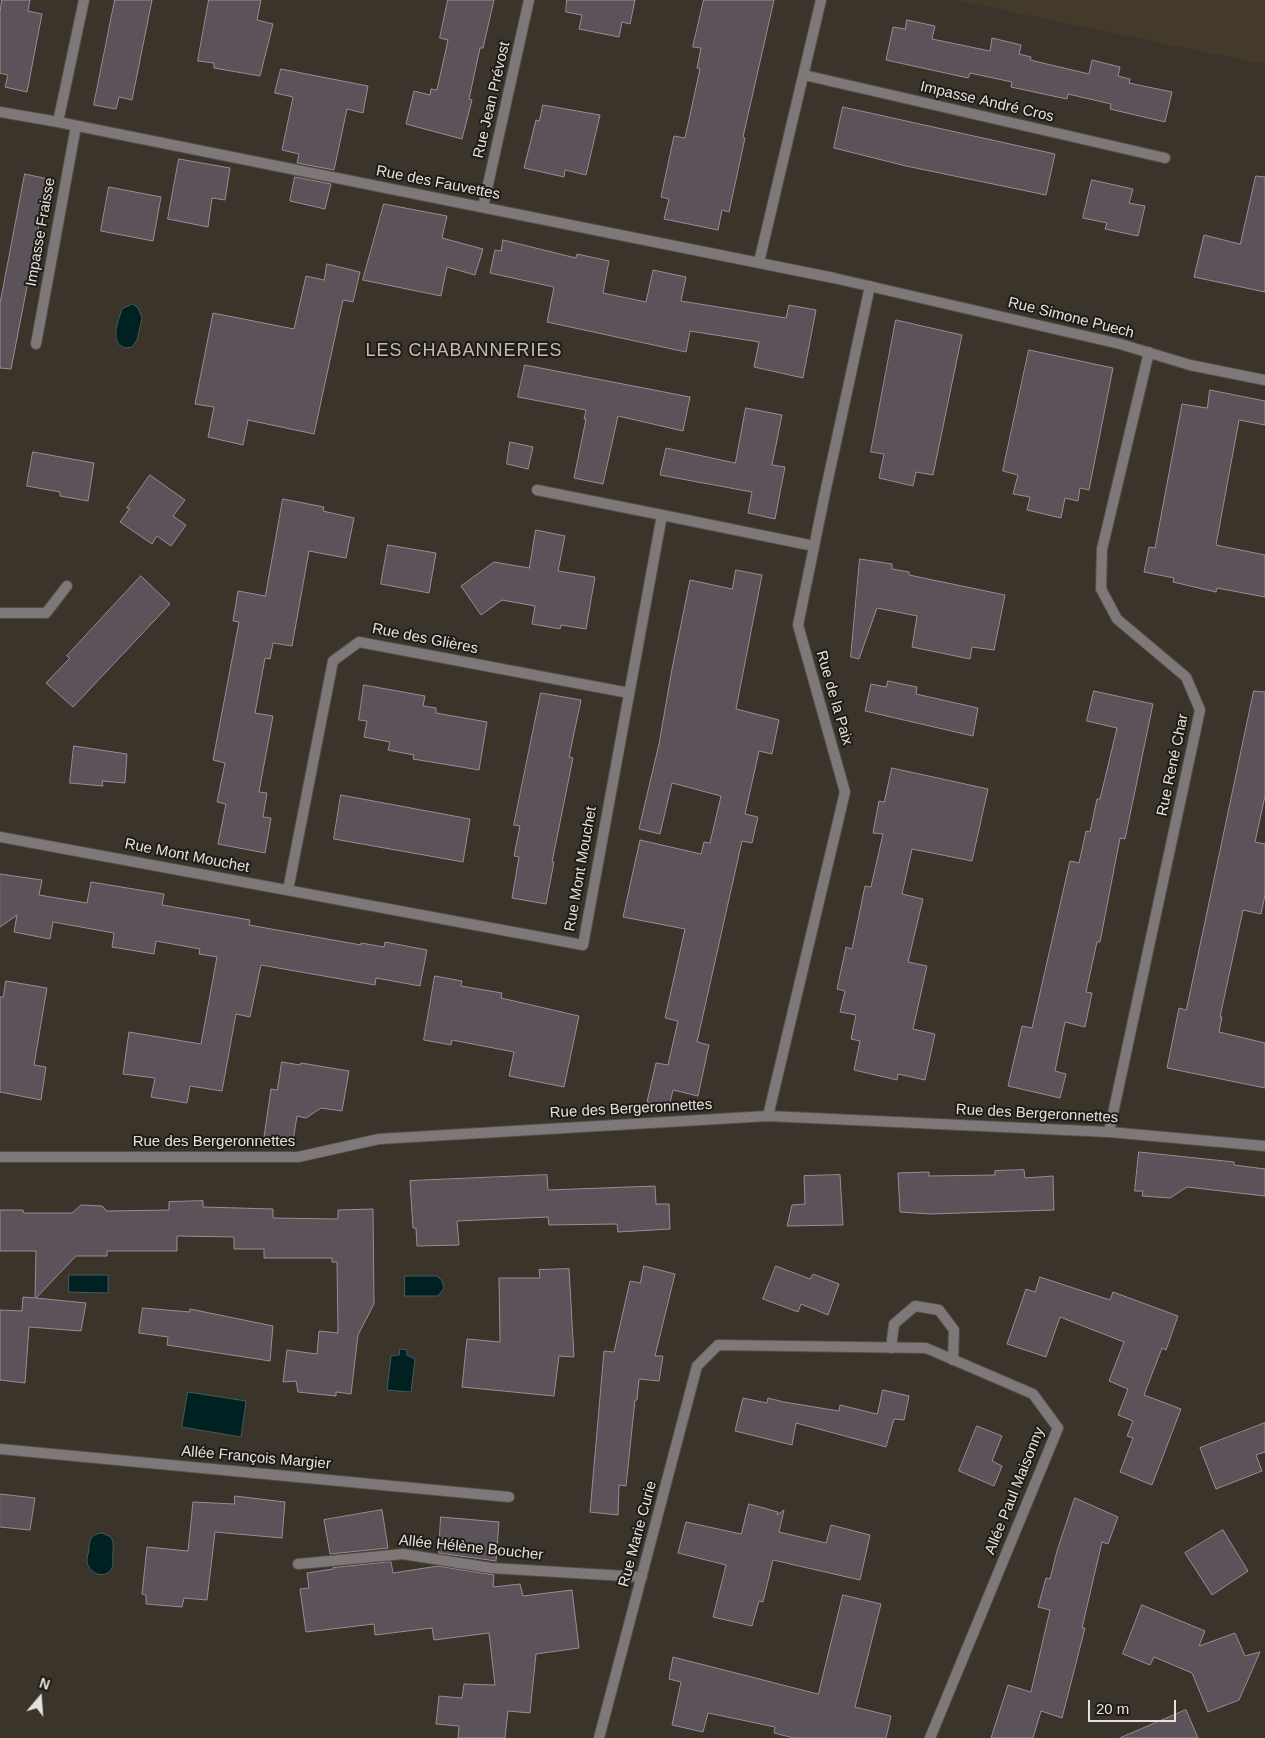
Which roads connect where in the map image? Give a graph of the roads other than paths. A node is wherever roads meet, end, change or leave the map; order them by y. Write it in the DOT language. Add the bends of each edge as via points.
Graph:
graph roads {
  1 [pos="84,0"];
  2 [pos="530,0"];
  3 [pos="821,0"];
  4 [pos="804,75"];
  5 [pos="0,112"];
  6 [pos="58,122"];
  7 [pos="76,126"];
  8 [pos="1165,158"];
  9 [pos="483,207"];
  10 [pos="759,262"];
  11 [pos="870,286"];
  12 [pos="36,344"];
  13 [pos="1149,352"];
  14 [pos="1265,380"];
  15 [pos="537,490"];
  16 [pos="662,515"];
  17 [pos="814,546"];
  18 [pos="67,586"];
  19 [pos="0,613"];
  20 [pos="629,692"];
  21 [pos="0,837"];
  22 [pos="288,890"];
  23 [pos="768,1116"];
  24 [pos="1108,1132"];
  25 [pos="1265,1146"];
  26 [pos="0,1157"];
  27 [pos="718,1345"];
  28 [pos="891,1348"];
  29 [pos="953,1360"];
  30 [pos="0,1449"];
  31 [pos="509,1497"];
  32 [pos="298,1564"];
  33 [pos="642,1577"];
  34 [pos="599,1738"];
  35 [pos="930,1738"];
  1 -- 6 [label="street"];
  2 -- 9 [label="street, Rue Jean Prévost"];
  3 -- 4 [label="street"];
  4 -- 8 [label="street, Impasse André Cros"];
  4 -- 10 [label="street"];
  5 -- 6 [label="street, Rue des Fauvettes"];
  6 -- 7 [label="street, Rue des Fauvettes"];
  7 -- 9 [label="street, Rue des Fauvettes"];
  7 -- 12 [label="street, Impasse Fraisse"];
  9 -- 10 [label="street, Rue des Fauvettes"];
  10 -- 11 [label="street, Rue des Fauvettes"];
  11 -- 13 [label="street, Rue Simone Puech"];
  11 -- 17 [label="street, Rue de la Paix"];
  13 -- 14 [label="street, Rue Simone Puech" via="1190,365"];
  13 -- 24 [label="street, Rue René Char" via="1102,549 1101,589 1117,619 1186,677 1200,710"];
  15 -- 16 [label="street"];
  16 -- 17 [label="street"];
  16 -- 20 [label="street, Rue Mont Mouchet"];
  17 -- 23 [label="street, Rue de la Paix" via="798,625 845,792"];
  18 -- 19 [label="street" via="46,613"];
  20 -- 22 [label="street, Rue des Glières" via="359,642 333,661"];
  20 -- 22 [label="street, Rue Mont Mouchet" via="582,945"];
  21 -- 22 [label="street, Rue Mont Mouchet"];
  23 -- 24 [label="street, Rue des Bergeronnettes"];
  23 -- 26 [label="street, Rue des Bergeronnettes" via="380,1139 298,1157"];
  24 -- 25 [label="street, Rue des Bergeronnettes"];
  27 -- 28 [label="street, Allée Paul Maisonny"];
  27 -- 33 [label="street, Rue Marie Curie" via="697,1366"];
  28 -- 29 [label="street, Allée Paul Maisonny" via="926,1348"];
  28 -- 29 [label="street" via="894,1324 915,1306 939,1310 954,1330"];
  29 -- 35 [label="street, Allée Paul Maisonny" via="1033,1394 1058,1428"];
  30 -- 31 [label="street, Allée François Margier"];
  32 -- 33 [label="street, Allée Hélène Boucher" via="403,1554 491,1568"];
  33 -- 34 [label="street, Rue Marie Curie"];
}
